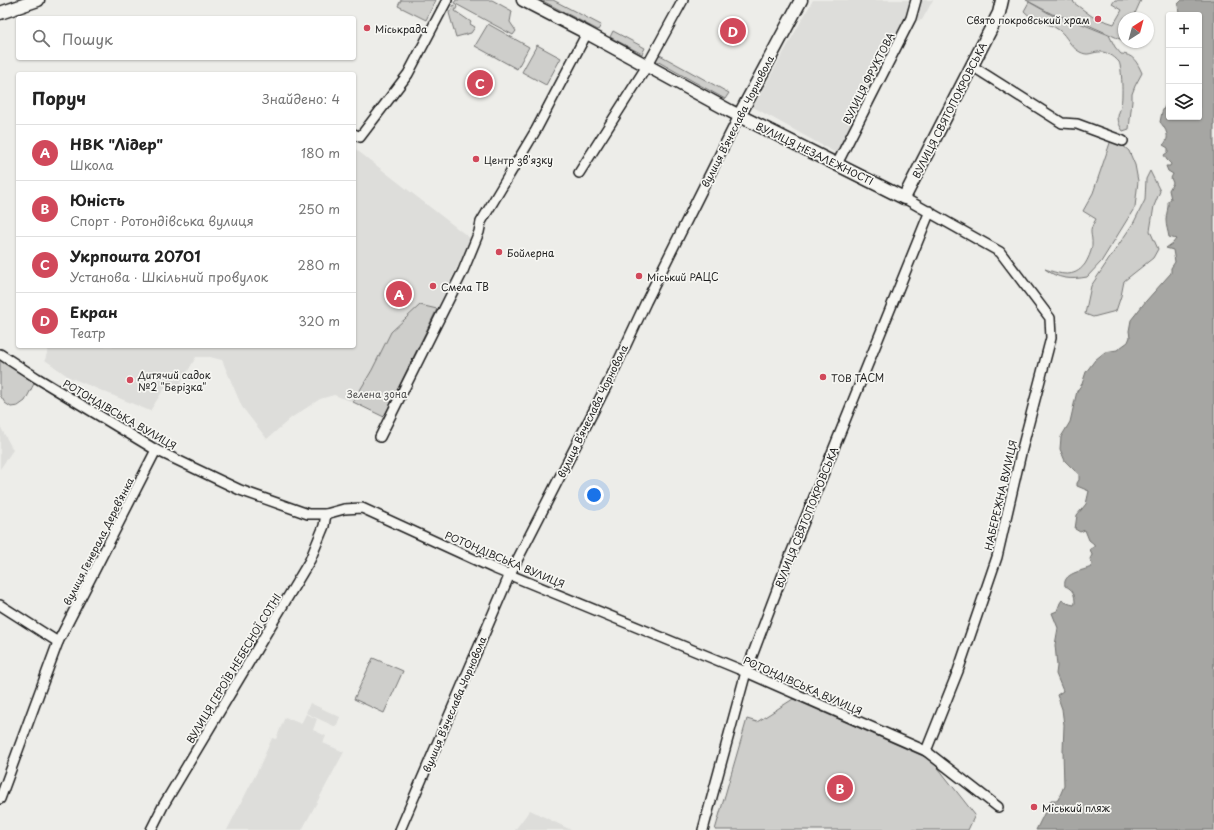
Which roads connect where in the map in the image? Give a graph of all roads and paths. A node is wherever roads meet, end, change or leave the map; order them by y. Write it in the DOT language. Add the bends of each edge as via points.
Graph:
graph roads {
  1 [pos="38,0"];
  2 [pos="447,0"];
  3 [pos="523,0"];
  4 [pos="683,0"];
  5 [pos="801,0"];
  6 [pos="916,0"];
  7 [pos="1002,0"];
  8 [pos="0,13"];
  9 [pos="587,33"];
  10 [pos="647,66"];
  11 [pos="972,66"];
  12 [pos="739,116"];
  13 [pos="356,135"];
  14 [pos="1123,141"];
  15 [pos="837,164"];
  16 [pos="579,173"];
  17 [pos="904,198"];
  18 [pos="930,211"];
  19 [pos="1000,252"];
  20 [pos="0,354"];
  21 [pos="380,437"];
  22 [pos="156,450"];
  23 [pos="326,514"];
  24 [pos="510,574"];
  25 [pos="0,605"];
  26 [pos="58,642"];
  27 [pos="746,672"];
  28 [pos="926,751"];
  29 [pos="0,799"];
  30 [pos="998,807"];
  31 [pos="151,830"];
  32 [pos="400,830"];
  33 [pos="703,830"];
  1 -- 8 [label="street"];
  2 -- 13 [label="street" via="405,80 360,137"];
  3 -- 9 [label="street, ВУЛИЦЯ НЕЗАЛЕЖНОСТІ"];
  4 -- 10 [label="street"];
  5 -- 12 [label="street, вулиця Вʼячеслава Чорновола"];
  6 -- 15 [label="street, ВУЛИЦЯ ФРУКТОВА" via="911,18"];
  7 -- 11 [label="street, ВУЛИЦЯ СВЯТОПОКРОВСЬКА" via="999,13"];
  9 -- 10 [label="street, ВУЛИЦЯ НЕЗАЛЕЖНОСТІ"];
  9 -- 21 [label="street" via="536,130 481,222 463,271"];
  10 -- 12 [label="street, ВУЛИЦЯ НЕЗАЛЕЖНОСТІ"];
  10 -- 16 [label="street"];
  11 -- 14 [label="street" via="1062,123 1077,124"];
  11 -- 17 [label="street, ВУЛИЦЯ СВЯТОПОКРОВСЬКА"];
  12 -- 15 [label="street, ВУЛИЦЯ НЕЗАЛЕЖНОСТІ"];
  12 -- 24 [label="street, вулиця Вʼячеслава Чорновола"];
  15 -- 17 [label="street, ВУЛИЦЯ НЕЗАЛЕЖНОСТІ"];
  17 -- 18 [label="street, ВУЛИЦЯ НЕЗАЛЕЖНОСТІ"];
  18 -- 19 [label="street, ВУЛИЦЯ НЕЗАЛЕЖНОСТІ"];
  18 -- 27 [label="street, ВУЛИЦЯ СВЯТОПОКРОВСЬКА" via="786,566"];
  19 -- 28 [label="street, НАБЕРЕЖНА ВУЛИЦЯ" via="1050,318 1051,338 997,557 958,671"];
  20 -- 22 [label="street, РОТОНДІВСЬКА ВУЛИЦЯ"];
  22 -- 23 [label="street, РОТОНДІВСЬКА ВУЛИЦЯ" via="240,490 308,514"];
  22 -- 26 [label="street, вулиця Генерала Деревʼянка"];
  23 -- 24 [label="street, РОТОНДІВСЬКА ВУЛИЦЯ" via="344,508 362,508"];
  23 -- 31 [label="street, ВУЛИЦЯ ГЕРОЇВ НЕБЕСНОЇ СОТНІ" via="324,526 310,560"];
  24 -- 27 [label="street, РОТОНДІВСЬКА ВУЛИЦЯ"];
  24 -- 32 [label="street, вулиця Вʼячеслава Чорновола"];
  25 -- 26 [label="street"];
  26 -- 29 [label="street, вулиця Генерала Деревʼянка"];
  27 -- 28 [label="street, РОТОНДІВСЬКА ВУЛИЦЯ"];
  27 -- 33 [label="street, ВУЛИЦЯ СВЯТОПОКРОВСЬКА"];
  28 -- 30 [label="street, РОТОНДІВСЬКА ВУЛИЦЯ"];
}
